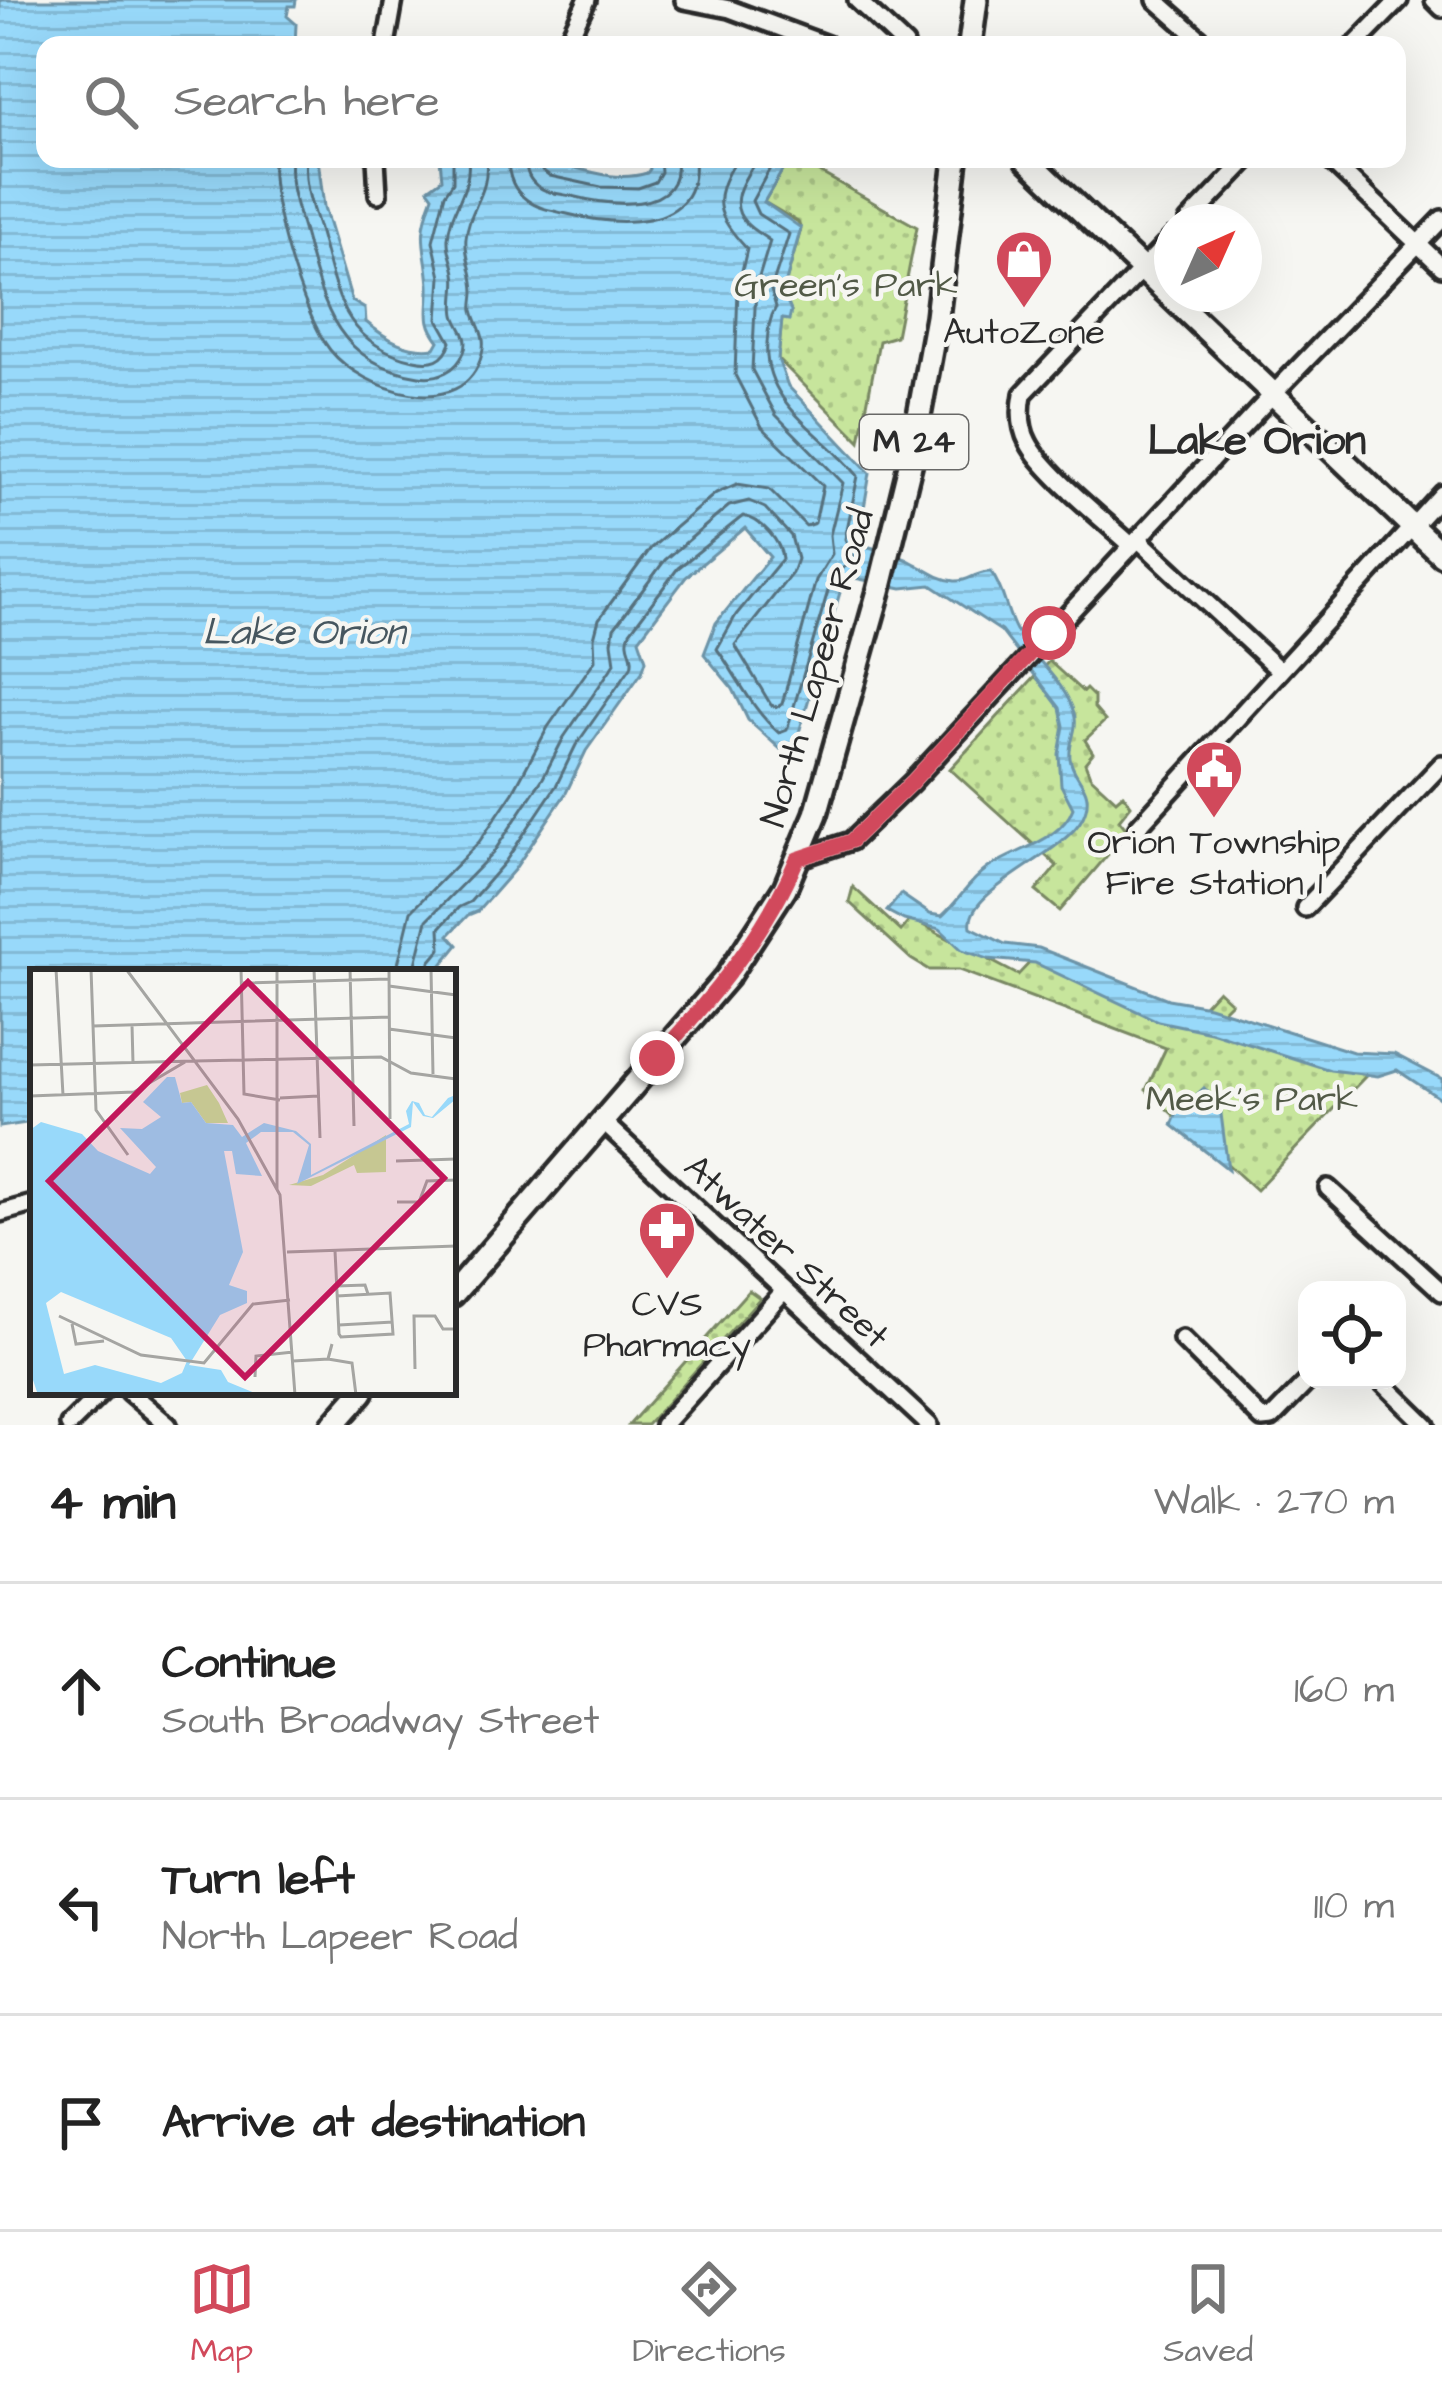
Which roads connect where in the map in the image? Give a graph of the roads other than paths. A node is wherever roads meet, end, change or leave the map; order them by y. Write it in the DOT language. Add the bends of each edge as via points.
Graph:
graph roads {
  1 [pos="394,0"];
  2 [pos="587,0"];
  3 [pos="684,0"];
  4 [pos="857,0"];
  5 [pos="976,0"];
  6 [pos="1156,0"];
  7 [pos="1399,0"];
  8 [pos="1434,0"];
  9 [pos="1442,8"];
  10 [pos="388,36"];
  11 [pos="570,36"];
  12 [pos="802,36"];
  13 [pos="895,36"];
  14 [pos="971,36"];
  15 [pos="1197,36"];
  16 [pos="1364,36"];
  17 [pos="376,168"];
  18 [pos="955,168"];
  19 [pos="1037,168"];
  20 [pos="1239,168"];
  21 [pos="1338,168"];
  22 [pos="377,194"];
  23 [pos="1205,204"];
  24 [pos="1442,219"];
  25 [pos="1419,245"];
  26 [pos="1154,257"];
  27 [pos="1442,267"];
  28 [pos="1143,268"];
  29 [pos="1274,394"];
  30 [pos="1442,494"];
  31 [pos="1412,526"];
  32 [pos="1135,542"];
  33 [pos="1442,555"];
  34 [pos="1280,671"];
  35 [pos="1442,764"];
  36 [pos="1138,827"];
  37 [pos="797,859"];
  38 [pos="1305,908"];
  39 [pos="603,1122"];
  40 [pos="1328,1188"];
  41 [pos="30,1205"];
  42 [pos="0,1213"];
  43 [pos="456,1291"];
  44 [pos="783,1292"];
  45 [pos="1442,1292"];
  46 [pos="1182,1339"];
  47 [pos="1301,1389"];
  48 [pos="1389,1389"];
  49 [pos="99,1395"];
  50 [pos="133,1395"];
  51 [pos="359,1395"];
  52 [pos="70,1425"];
  53 [pos="168,1425"];
  54 [pos="333,1425"];
  55 [pos="663,1425"];
  56 [pos="929,1425"];
  57 [pos="1426,1425"];
  1 -- 10 [label="street"];
  2 -- 11 [label="street"];
  3 -- 12 [label="street"];
  4 -- 13 [label="street"];
  5 -- 14 [label="main road"];
  6 -- 15 [label="street"];
  7 -- 16 [label="street"];
  8 -- 9 [label="street"];
  17 -- 22 [label="street"];
  18 -- 37 [label="main road, North Lapeer Road / M 24" via="937,317 891,542"];
  19 -- 28 [label="main road"];
  20 -- 23 [label="street"];
  21 -- 25 [label="street"];
  24 -- 25 [label="street"];
  25 -- 27 [label="street"];
  25 -- 29 [label="street"];
  26 -- 28 [label="street"];
  28 -- 29 [label="main road"];
  28 -- 32 [label="street" via="1023,394 1023,427 1037,455"];
  29 -- 31 [label="main road"];
  29 -- 32 [label="street"];
  30 -- 31 [label="street"];
  31 -- 33 [label="main road"];
  31 -- 34 [label="street"];
  32 -- 34 [label="street"];
  32 -- 37 [label="street" via="851,841"];
  34 -- 36 [label="street"];
  35 -- 38 [label="street"];
  37 -- 39 [label="main road, North Lapeer Road / M 24" via="727,977"];
  39 -- 43 [label="main road, North Lapeer Road / M 24"];
  39 -- 44 [label="street, Atwater Street"];
  40 -- 45 [label="street"];
  41 -- 42 [label="street"];
  44 -- 55 [label="street"];
  44 -- 56 [label="street, Atwater Street"];
  46 -- 47 [label="street" via="1262,1419"];
  48 -- 57 [label="street"];
  49 -- 52 [label="street"];
  50 -- 53 [label="street"];
  51 -- 54 [label="main road"];
}
